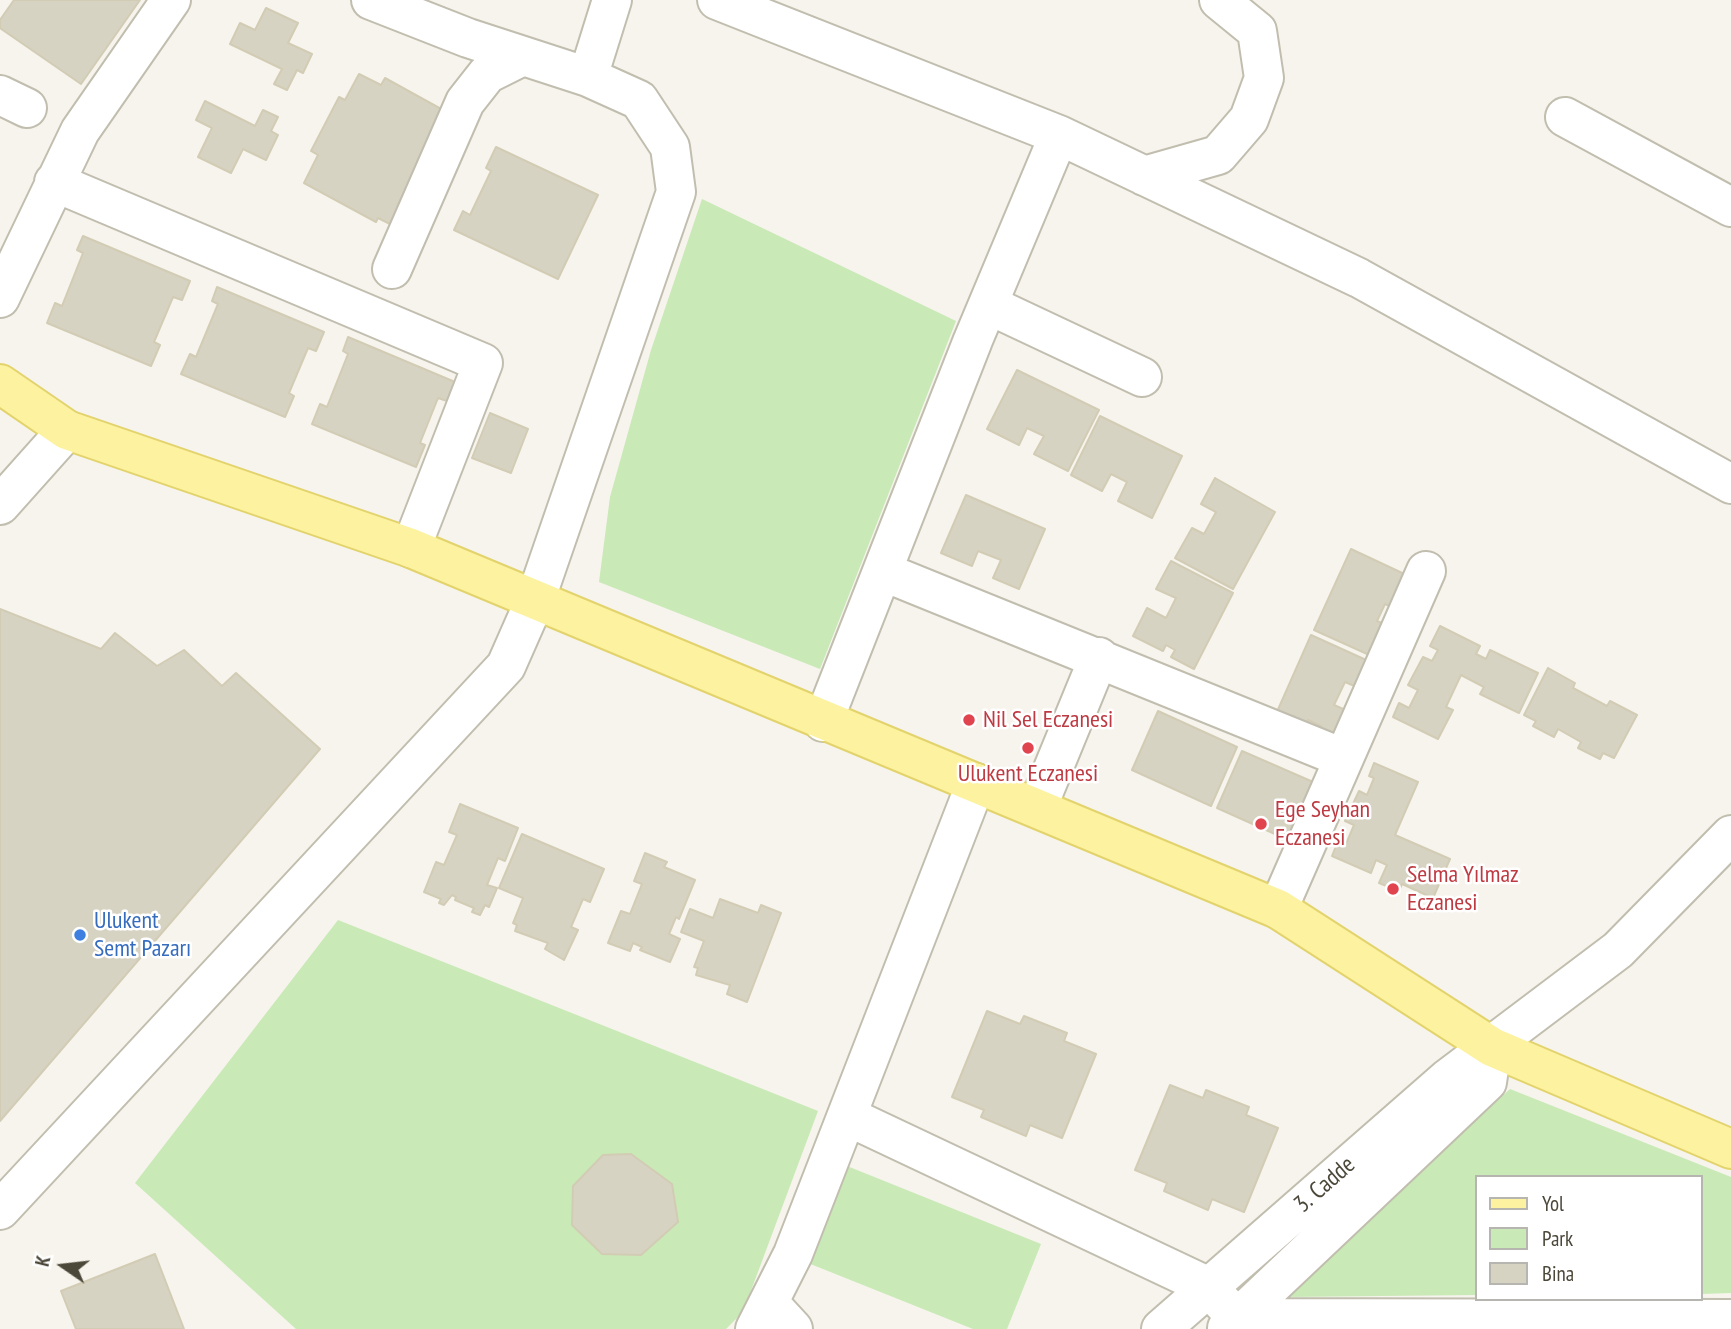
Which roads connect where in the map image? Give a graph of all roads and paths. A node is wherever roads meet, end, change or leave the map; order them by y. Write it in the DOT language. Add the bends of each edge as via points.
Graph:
graph roads {
  1 [pos="171,0"];
  2 [pos="371,0"];
  3 [pos="612,0"];
  4 [pos="718,0"];
  5 [pos="1219,0"];
  6 [pos="523,56"];
  7 [pos="588,77"];
  8 [pos="1565,117"];
  9 [pos="1059,135"];
  10 [pos="1144,176"];
  11 [pos="54,182"];
  12 [pos="1731,207"];
  13 [pos="392,269"];
  14 [pos="0,298"];
  15 [pos="989,305"];
  16 [pos="1142,377"];
  17 [pos="0,384"];
  18 [pos="67,430"];
  19 [pos="1731,484"];
  20 [pos="0,505"];
  21 [pos="411,548"];
  22 [pos="1426,571"];
  23 [pos="884,572"];
  24 [pos="536,598"];
  25 [pos="1099,657"];
  26 [pos="823,722"];
  27 [pos="1343,758"];
  28 [pos="976,783"];
  29 [pos="1037,808"];
  30 [pos="1731,835"];
  31 [pos="1278,909"];
  32 [pos="1492,1047"];
  33 [pos="847,1116"];
  34 [pos="1731,1149"];
  35 [pos="0,1210"];
  36 [pos="1207,1286"];
  37 [pos="1731,1319"];
  38 [pos="772,1320"];
  39 [pos="1231,1323"];
  40 [pos="1161,1329"];
  1 -- 11 [label="street" via="80,131"];
  2 -- 6 [label="street"];
  3 -- 7 [label="street"];
  4 -- 9 [label="street"];
  5 -- 10 [label="street" via="1256,31 1265,78 1249,119 1218,155"];
  6 -- 7 [label="street"];
  6 -- 13 [label="street" via="487,74 465,102"];
  7 -- 24 [label="street" via="639,100 670,147 676,192"];
  8 -- 12 [label="street"];
  9 -- 10 [label="street"];
  9 -- 15 [label="street"];
  10 -- 19 [label="street" via="1359,278"];
  11 -- 14 [label="street"];
  11 -- 21 [label="street" via="483,363"];
  15 -- 16 [label="street"];
  15 -- 23 [label="street"];
  17 -- 18 [label="main road"];
  18 -- 20 [label="street"];
  18 -- 21 [label="main road"];
  21 -- 24 [label="main road"];
  22 -- 27 [label="street"];
  23 -- 25 [label="street"];
  23 -- 26 [label="street"];
  24 -- 26 [label="main road"];
  24 -- 35 [label="street" via="506,666"];
  25 -- 27 [label="street"];
  25 -- 29 [label="street"];
  26 -- 28 [label="main road"];
  27 -- 31 [label="street"];
  28 -- 29 [label="main road"];
  28 -- 33 [label="street"];
  29 -- 31 [label="main road"];
  30 -- 32 [label="street, 3. Cadde" via="1618,950"];
  31 -- 32 [label="main road"];
  32 -- 34 [label="main road"];
  32 -- 36 [label="street, 3. Cadde" via="1447,1079"];
  32 -- 39 [label="street, 3. Cadde" via="1487,1082"];
  33 -- 36 [label="street"];
  33 -- 38 [label="street"];
  36 -- 39 [label="street"];
  36 -- 40 [label="street, 3. Cadde"];
  37 -- 39 [label="street"];
}
